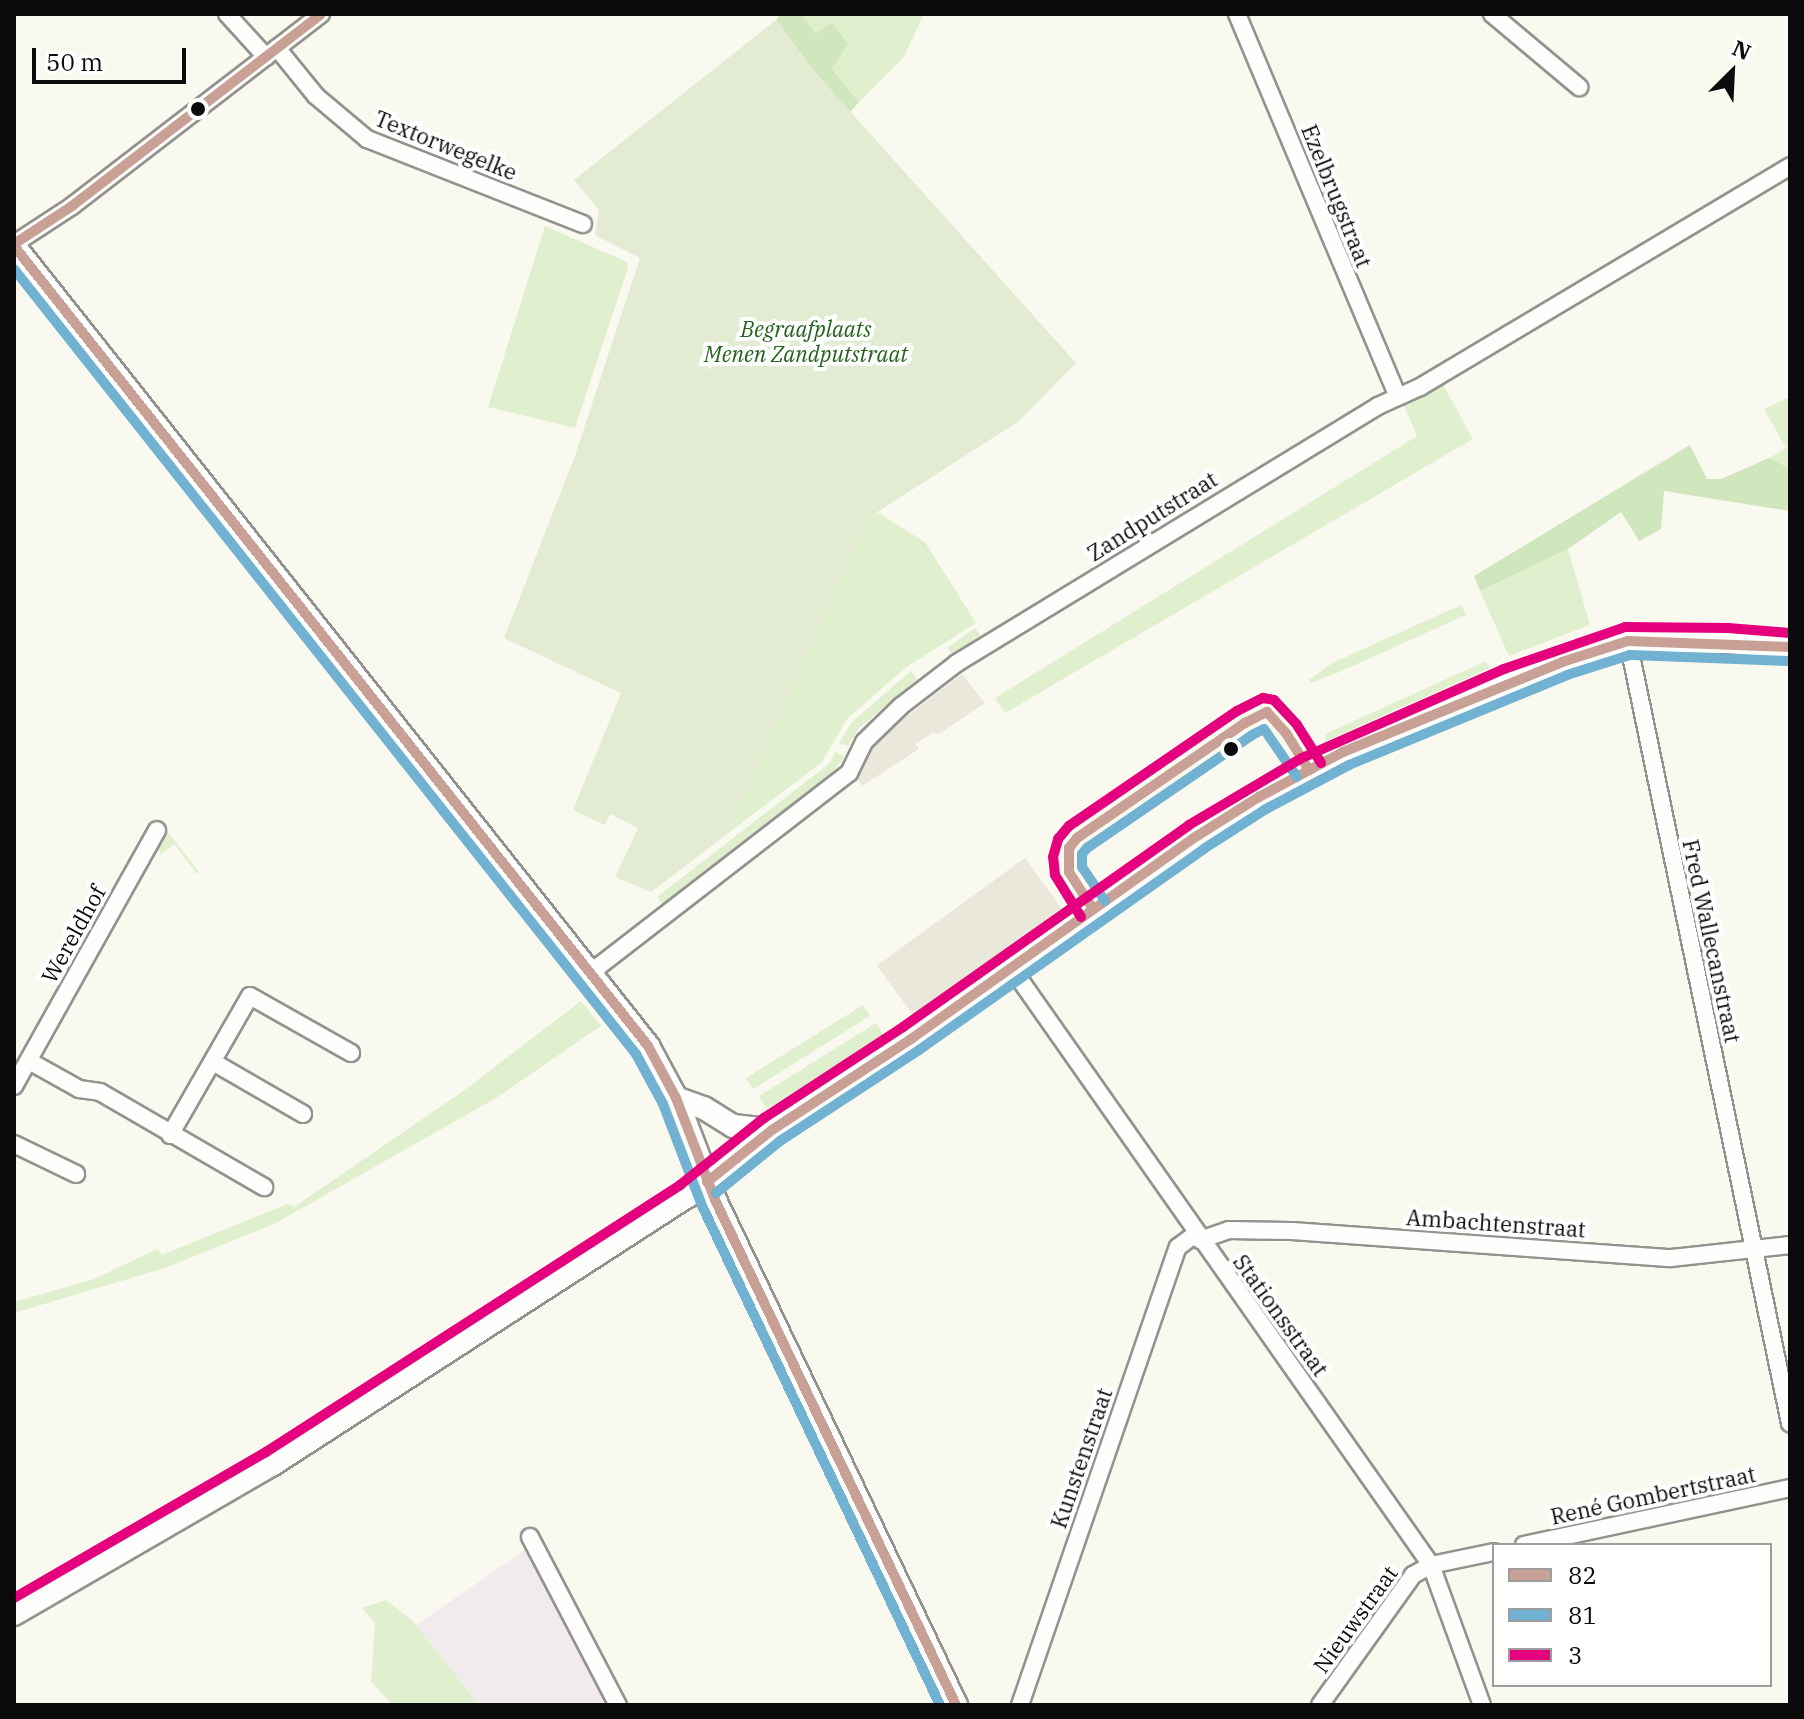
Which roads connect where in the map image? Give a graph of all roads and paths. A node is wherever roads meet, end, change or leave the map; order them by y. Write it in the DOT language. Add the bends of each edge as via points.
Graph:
graph roads {
  1 [pos="227,14"];
  2 [pos="321,14"];
  3 [pos="1237,14"];
  4 [pos="1492,14"];
  5 [pos="271,52"];
  6 [pos="1579,87"];
  7 [pos="1790,166"];
  8 [pos="583,224"];
  9 [pos="14,245"];
  10 [pos="1397,395"];
  11 [pos="1628,641"];
  12 [pos="1790,647"];
  13 [pos="157,830"];
  14 [pos="1011,967"];
  15 [pos="590,973"];
  16 [pos="351,1053"];
  17 [pos="29,1061"];
  18 [pos="213,1062"];
  19 [pos="14,1086"];
  20 [pos="676,1098"];
  21 [pos="303,1114"];
  22 [pos="772,1130"];
  23 [pos="170,1135"];
  24 [pos="14,1144"];
  25 [pos="76,1174"];
  26 [pos="707,1182"];
  27 [pos="264,1187"];
  28 [pos="1198,1237"];
  29 [pos="1790,1245"];
  30 [pos="1753,1250"];
  31 [pos="1790,1423"];
  32 [pos="1790,1488"];
  33 [pos="530,1537"];
  34 [pos="1533,1543"];
  35 [pos="1492,1552"];
  36 [pos="1431,1565"];
  37 [pos="14,1614"];
  38 [pos="618,1705"];
  39 [pos="956,1705"];
  40 [pos="1020,1705"];
  41 [pos="1320,1705"];
  42 [pos="1482,1705"];
  1 -- 5 [label="street, Textorwegelke"];
  2 -- 5 [label="street"];
  3 -- 10 [label="street, Ezelbrugstraat"];
  4 -- 6 [label="street"];
  5 -- 8 [label="street, Textorwegelke" via="367,139"];
  5 -- 9 [label="street"];
  7 -- 10 [label="street, Zandputstraat" via="1420,387"];
  9 -- 15 [label="street"];
  10 -- 15 [label="street, Zandputstraat" via="957,663 864,742 849,773"];
  11 -- 12 [label="street"];
  11 -- 14 [label="street" via="1510,682 1309,770 1197,836"];
  11 -- 30 [label="street, Fred Wallecanstraat"];
  13 -- 17 [label="street, Wereldhof"];
  14 -- 22 [label="street"];
  14 -- 28 [label="street, Stationsstraat"];
  15 -- 20 [label="street" via="648,1046"];
  16 -- 18 [label="street" via="250,996"];
  17 -- 19 [label="street, Wereldhof"];
  17 -- 23 [label="street" via="79,1089 100,1092"];
  18 -- 21 [label="street"];
  18 -- 23 [label="street"];
  20 -- 22 [label="street" via="733,1126"];
  20 -- 26 [label="street"];
  22 -- 26 [label="street"];
  23 -- 27 [label="street"];
  24 -- 25 [label="street"];
  26 -- 37 [label="street" via="273,1464"];
  26 -- 39 [label="street"];
  28 -- 30 [label="street, Ambachtenstraat" via="1229,1230 1292,1231 1671,1258"];
  28 -- 36 [label="street, Stationsstraat"];
  28 -- 40 [label="street, Kunstenstraat" via="1178,1247"];
  29 -- 30 [label="street, Ambachtenstraat"];
  30 -- 31 [label="street, Fred Wallecanstraat"];
  32 -- 34 [label="street, René Gombertstraat"];
  33 -- 38 [label="street"];
  35 -- 36 [label="street"];
  36 -- 41 [label="street, Nieuwstraat" via="1413,1575"];
  36 -- 42 [label="street, Stationsstraat"];
}
